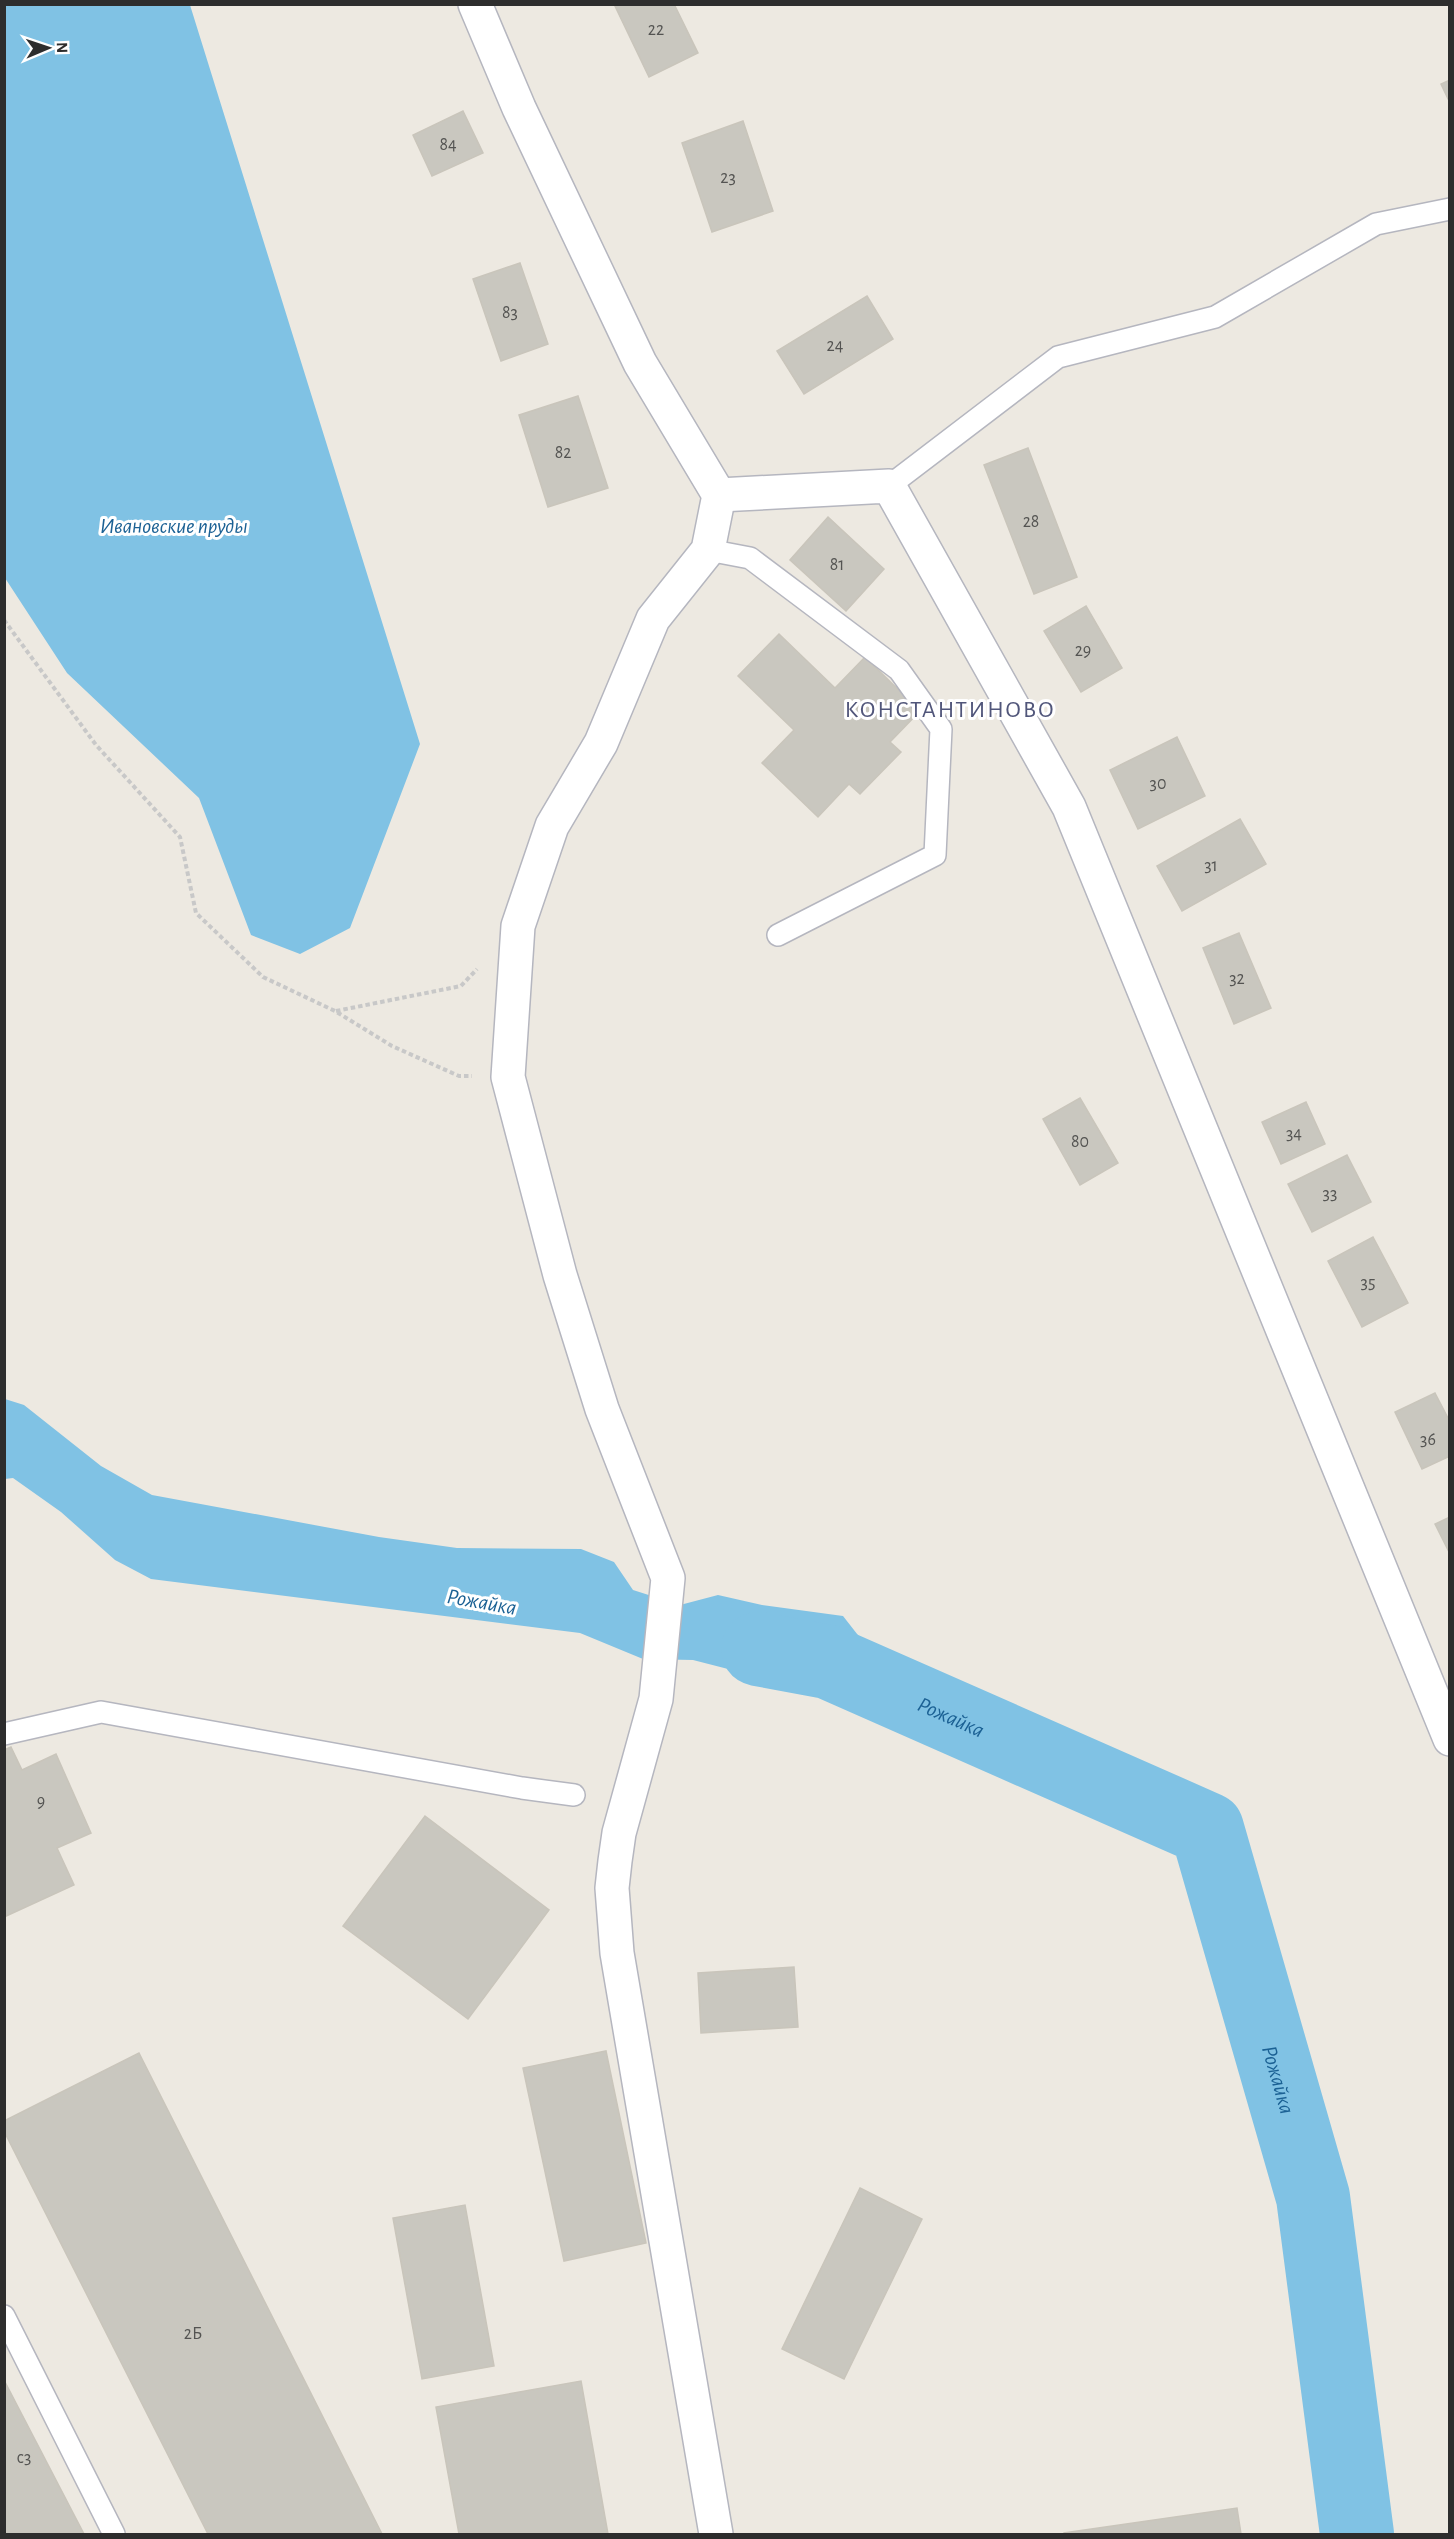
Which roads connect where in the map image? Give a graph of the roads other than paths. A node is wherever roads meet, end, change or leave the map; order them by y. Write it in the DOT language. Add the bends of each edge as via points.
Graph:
graph roads {
  1 [pos="475,4"];
  2 [pos="1449,209"];
  3 [pos="889,486"];
  4 [pos="719,495"];
  5 [pos="708,550"];
  6 [pos="778,935"];
  7 [pos="4,1734"];
  8 [pos="1449,1739"];
  9 [pos="574,1795"];
  10 [pos="4,2316"];
  11 [pos="114,2535"];
  12 [pos="716,2535"];
  1 -- 4 [label="street" via="519,108 640,363"];
  2 -- 3 [label="lane" via="1376,224 1215,317 1058,357"];
  3 -- 4 [label="street"];
  3 -- 8 [label="street" via="1069,807"];
  4 -- 5 [label="street"];
  5 -- 6 [label="lane" via="750,558 899,670 941,729 935,855"];
  5 -- 12 [label="street" via="653,619 601,743 552,826 518,926 508,1077 560,1275 595,1387 668,1578 651,1720 619,1833 612,1888 621,1976"];
  7 -- 9 [label="lane" via="101,1712"];
  10 -- 11 [label="lane"];
}
